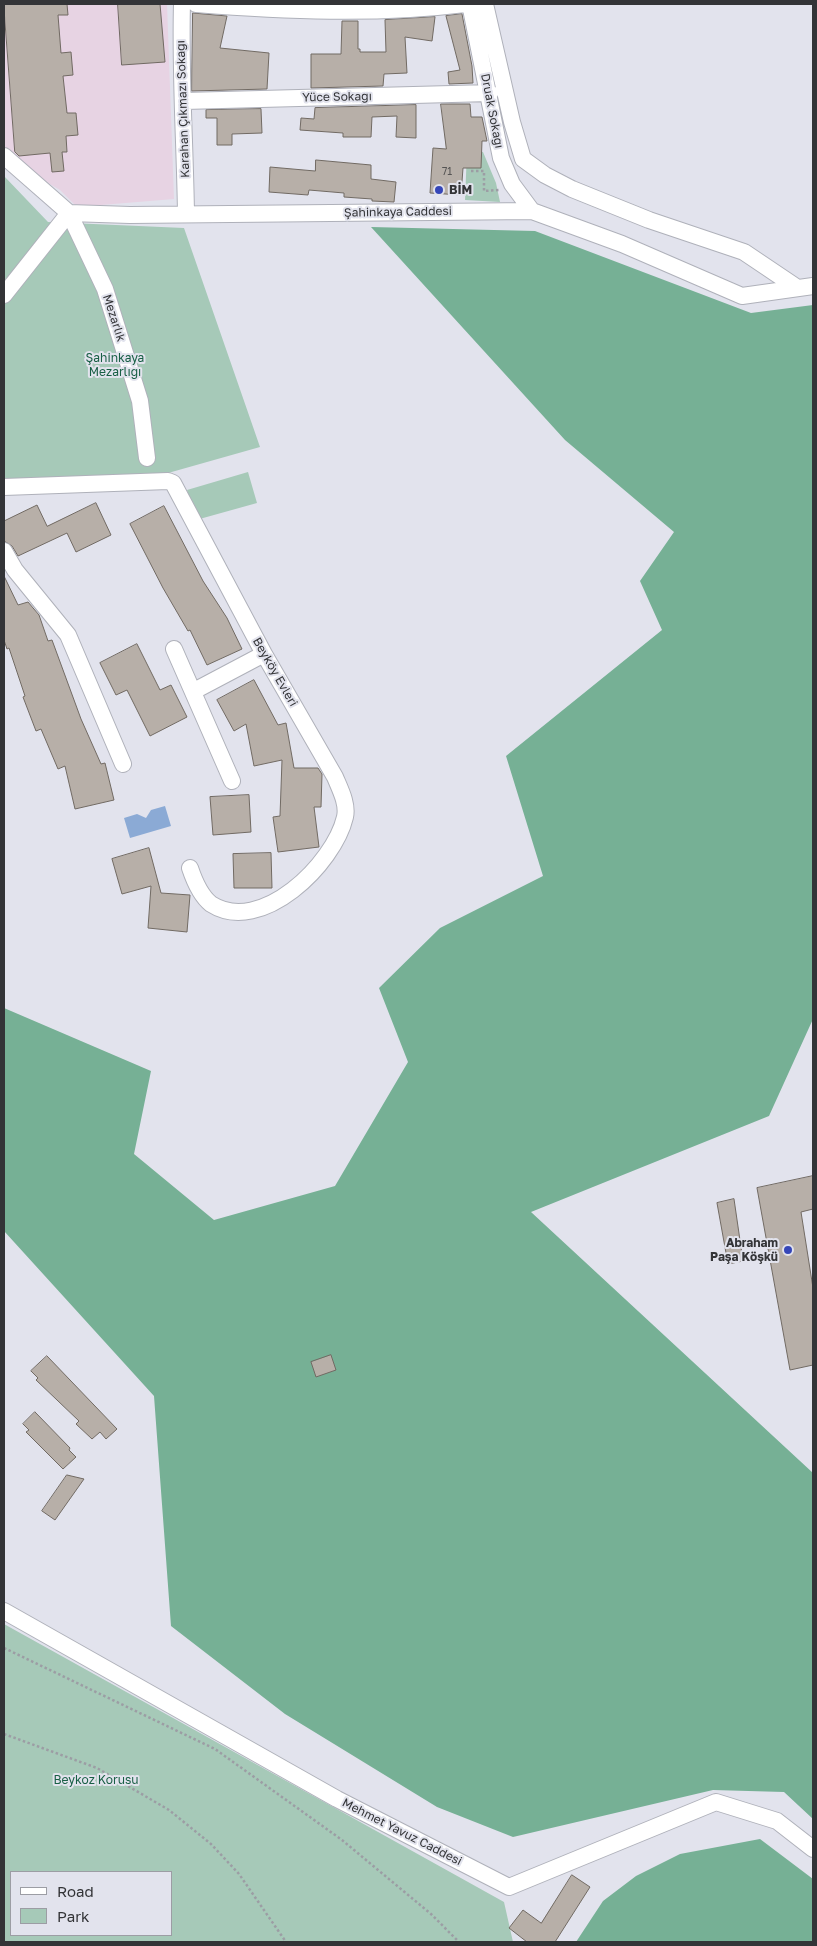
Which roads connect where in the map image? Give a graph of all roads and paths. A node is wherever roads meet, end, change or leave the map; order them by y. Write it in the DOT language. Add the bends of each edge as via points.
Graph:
graph roads {
  1 [pos="182,4"];
  2 [pos="196,4"];
  3 [pos="465,4"];
  4 [pos="470,4"];
  5 [pos="485,4"];
  6 [pos="490,93"];
  7 [pos="184,101"];
  8 [pos="4,156"];
  9 [pos="471,171"];
  10 [pos="484,182"];
  11 [pos="532,211"];
  12 [pos="69,213"];
  13 [pos="186,214"];
  14 [pos="813,286"];
  15 [pos="796,287"];
  16 [pos="4,295"];
  17 [pos="147,458"];
  18 [pos="4,487"];
  19 [pos="4,551"];
  20 [pos="174,649"];
  21 [pos="264,654"];
  22 [pos="194,691"];
  23 [pos="123,764"];
  24 [pos="232,781"];
  25 [pos="190,868"];
  26 [pos="4,1611"];
  27 [pos="4,1648"];
  28 [pos="4,1734"];
  29 [pos="813,1850"];
  30 [pos="286,1942"];
  31 [pos="459,1942"];
  1 -- 7 [label="street, Karahan Çıkmazı Sokağı" via="180,51"];
  2 -- 3 [label="street" via="272,10 435,8"];
  4 -- 6 [label="street, Druak Sokağı"];
  5 -- 15 [label="street" via="523,159 572,189 649,220 744,252"];
  6 -- 7 [label="street, Yüce Sokağı"];
  6 -- 11 [label="street, Druak Sokağı" via="501,158 512,184"];
  7 -- 13 [label="street, Karahan Çıkmazı Sokağı"];
  8 -- 12 [label="street"];
  9 -- 10 [label="path" via="484,171"];
  11 -- 13 [label="street, Şahinkaya Caddesi"];
  11 -- 15 [label="street, Şahinkaya Caddesi" via="622,244 742,296"];
  12 -- 13 [label="street, Şahinkaya Caddesi"];
  12 -- 16 [label="street"];
  12 -- 17 [label="street, Mezarlık" via="105,289 140,401"];
  14 -- 15 [label="street, Şahinkaya Caddesi"];
  18 -- 21 [label="street, Beyköy Evleri" via="171,482"];
  19 -- 23 [label="street" via="15,570 68,635"];
  20 -- 22 [label="street"];
  21 -- 22 [label="street"];
  21 -- 25 [label="street, Beyköy Evleri" via="335,777 344,796 346,816 319,865 293,890 252,912 229,912 210,903 196,884"];
  22 -- 24 [label="street"];
  26 -- 29 [label="street, Mehmet Yavuz Caddesi" via="337,1799 509,1887 716,1802 777,1821"];
  27 -- 31 [label="path" via="214,1749 342,1840 431,1914"];
  28 -- 30 [label="path" via="97,1768 169,1810 211,1844 239,1874"];
}
